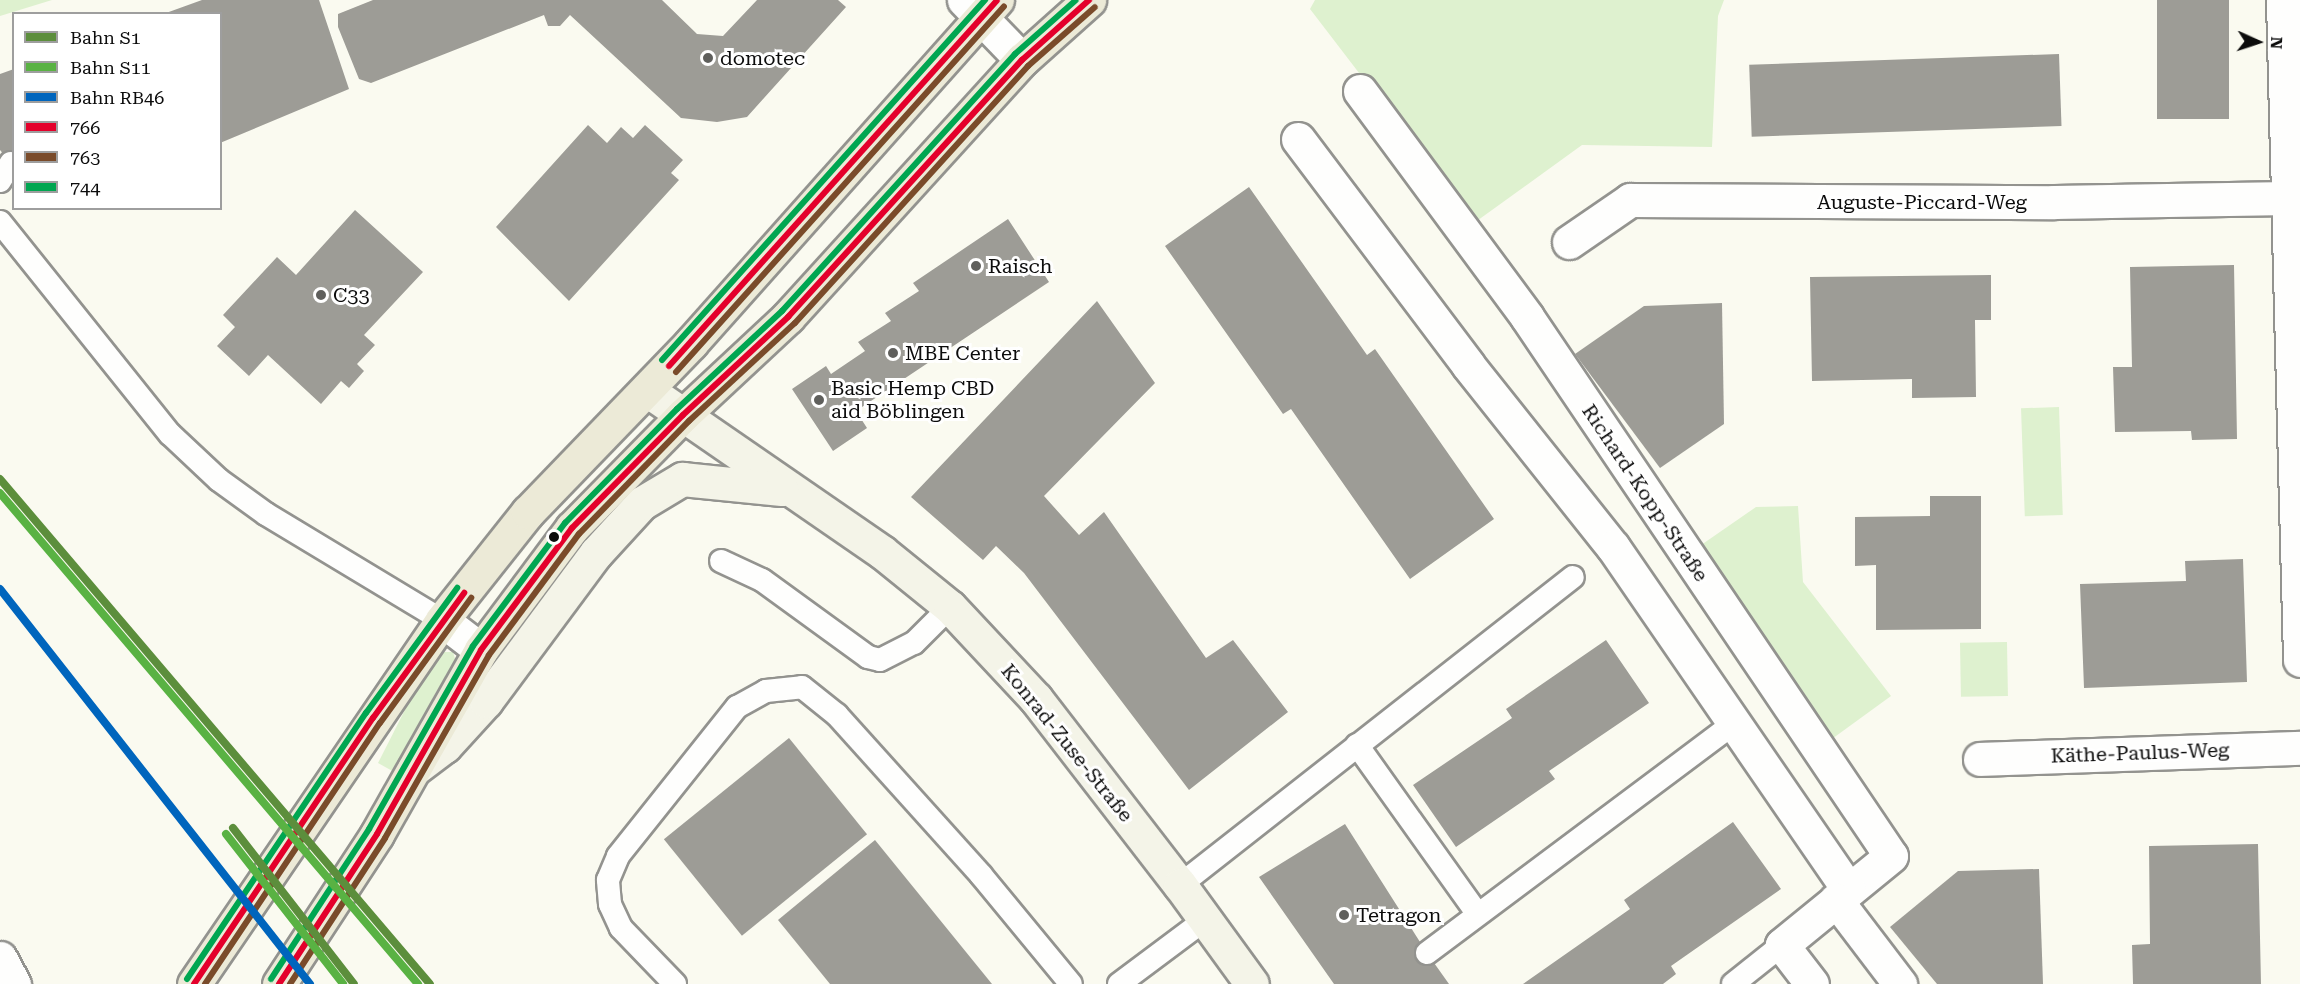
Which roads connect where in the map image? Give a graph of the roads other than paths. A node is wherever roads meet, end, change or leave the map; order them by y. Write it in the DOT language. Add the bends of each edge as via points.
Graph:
graph roads {
  1 [pos="1089,0"];
  2 [pos="2283,0"];
  3 [pos="980,6"];
  4 [pos="1022,60"];
  5 [pos="1360,91"];
  6 [pos="1298,139"];
  7 [pos="2294,152"];
  8 [pos="2289,198"];
  9 [pos="0,222"];
  10 [pos="1569,242"];
  11 [pos="647,390"];
  12 [pos="683,415"];
  13 [pos="792,491"];
  14 [pos="721,561"];
  15 [pos="1573,577"];
  16 [pos="950,607"];
  17 [pos="442,620"];
  18 [pos="481,650"];
  19 [pos="2300,660"];
  20 [pos="1733,724"];
  21 [pos="1358,746"];
  22 [pos="2300,748"];
  23 [pos="1980,759"];
  24 [pos="414,769"];
  25 [pos="1180,885"];
  26 [pos="1842,895"];
  27 [pos="1477,913"];
  28 [pos="1206,919"];
  29 [pos="1782,945"];
  30 [pos="1427,953"];
  31 [pos="0,958"];
  32 [pos="14,984"];
  33 [pos="194,984"];
  34 [pos="279,984"];
  35 [pos="675,984"];
  36 [pos="1071,984"];
  37 [pos="1119,984"];
  38 [pos="1252,984"];
  39 [pos="1734,984"];
  40 [pos="1812,984"];
  41 [pos="1900,984"];
  1 -- 4 [label="main road"];
  2 -- 7 [label="street"];
  3 -- 4 [label="street"];
  3 -- 11 [label="main road"];
  4 -- 12 [label="main road" via="788,317"];
  5 -- 26 [label="street, Richard-Kopp-Straße" via="1527,317 1891,856"];
  6 -- 20 [label="street" via="1468,365 1613,547"];
  7 -- 8 [label="street"];
  8 -- 10 [label="street, Auguste-Piccard-Weg" via="2054,202 1630,200"];
  8 -- 19 [label="street"];
  9 -- 17 [label="lane" via="170,434 219,480 266,514"];
  11 -- 12 [label="street, Konrad-Zuse-Straße"];
  11 -- 17 [label="main road" via="559,477"];
  12 -- 13 [label="street, Konrad-Zuse-Straße"];
  12 -- 18 [label="main road" via="572,528"];
  13 -- 16 [label="street, Konrad-Zuse-Straße" via="882,552"];
  13 -- 24 [label="street, Konrad-Zuse-Straße" via="682,479 642,503 596,553 486,701 445,746"];
  14 -- 16 [label="lane" via="762,580 874,658 897,655"];
  15 -- 21 [label="lane"];
  16 -- 25 [label="street, Konrad-Zuse-Straße" via="1036,699"];
  17 -- 18 [label="street"];
  17 -- 33 [label="main road"];
  18 -- 24 [label="main road"];
  20 -- 26 [label="street"];
  20 -- 27 [label="lane"];
  21 -- 25 [label="lane"];
  21 -- 27 [label="lane"];
  22 -- 23 [label="street, Käthe-Paulus-Weg"];
  24 -- 34 [label="main road" via="377,834"];
  25 -- 28 [label="street, Konrad-Zuse-Straße"];
  26 -- 29 [label="street, Richard-Kopp-Straße"];
  26 -- 41 [label="street"];
  27 -- 30 [label="lane"];
  28 -- 37 [label="lane"];
  28 -- 38 [label="street, Konrad-Zuse-Straße"];
  29 -- 39 [label="lane"];
  29 -- 40 [label="street"];
  31 -- 32 [label="street"];
  35 -- 36 [label="lane" via="621,928 610,904 608,880 614,864 737,706 766,691 802,687 837,715 981,875"];
}
